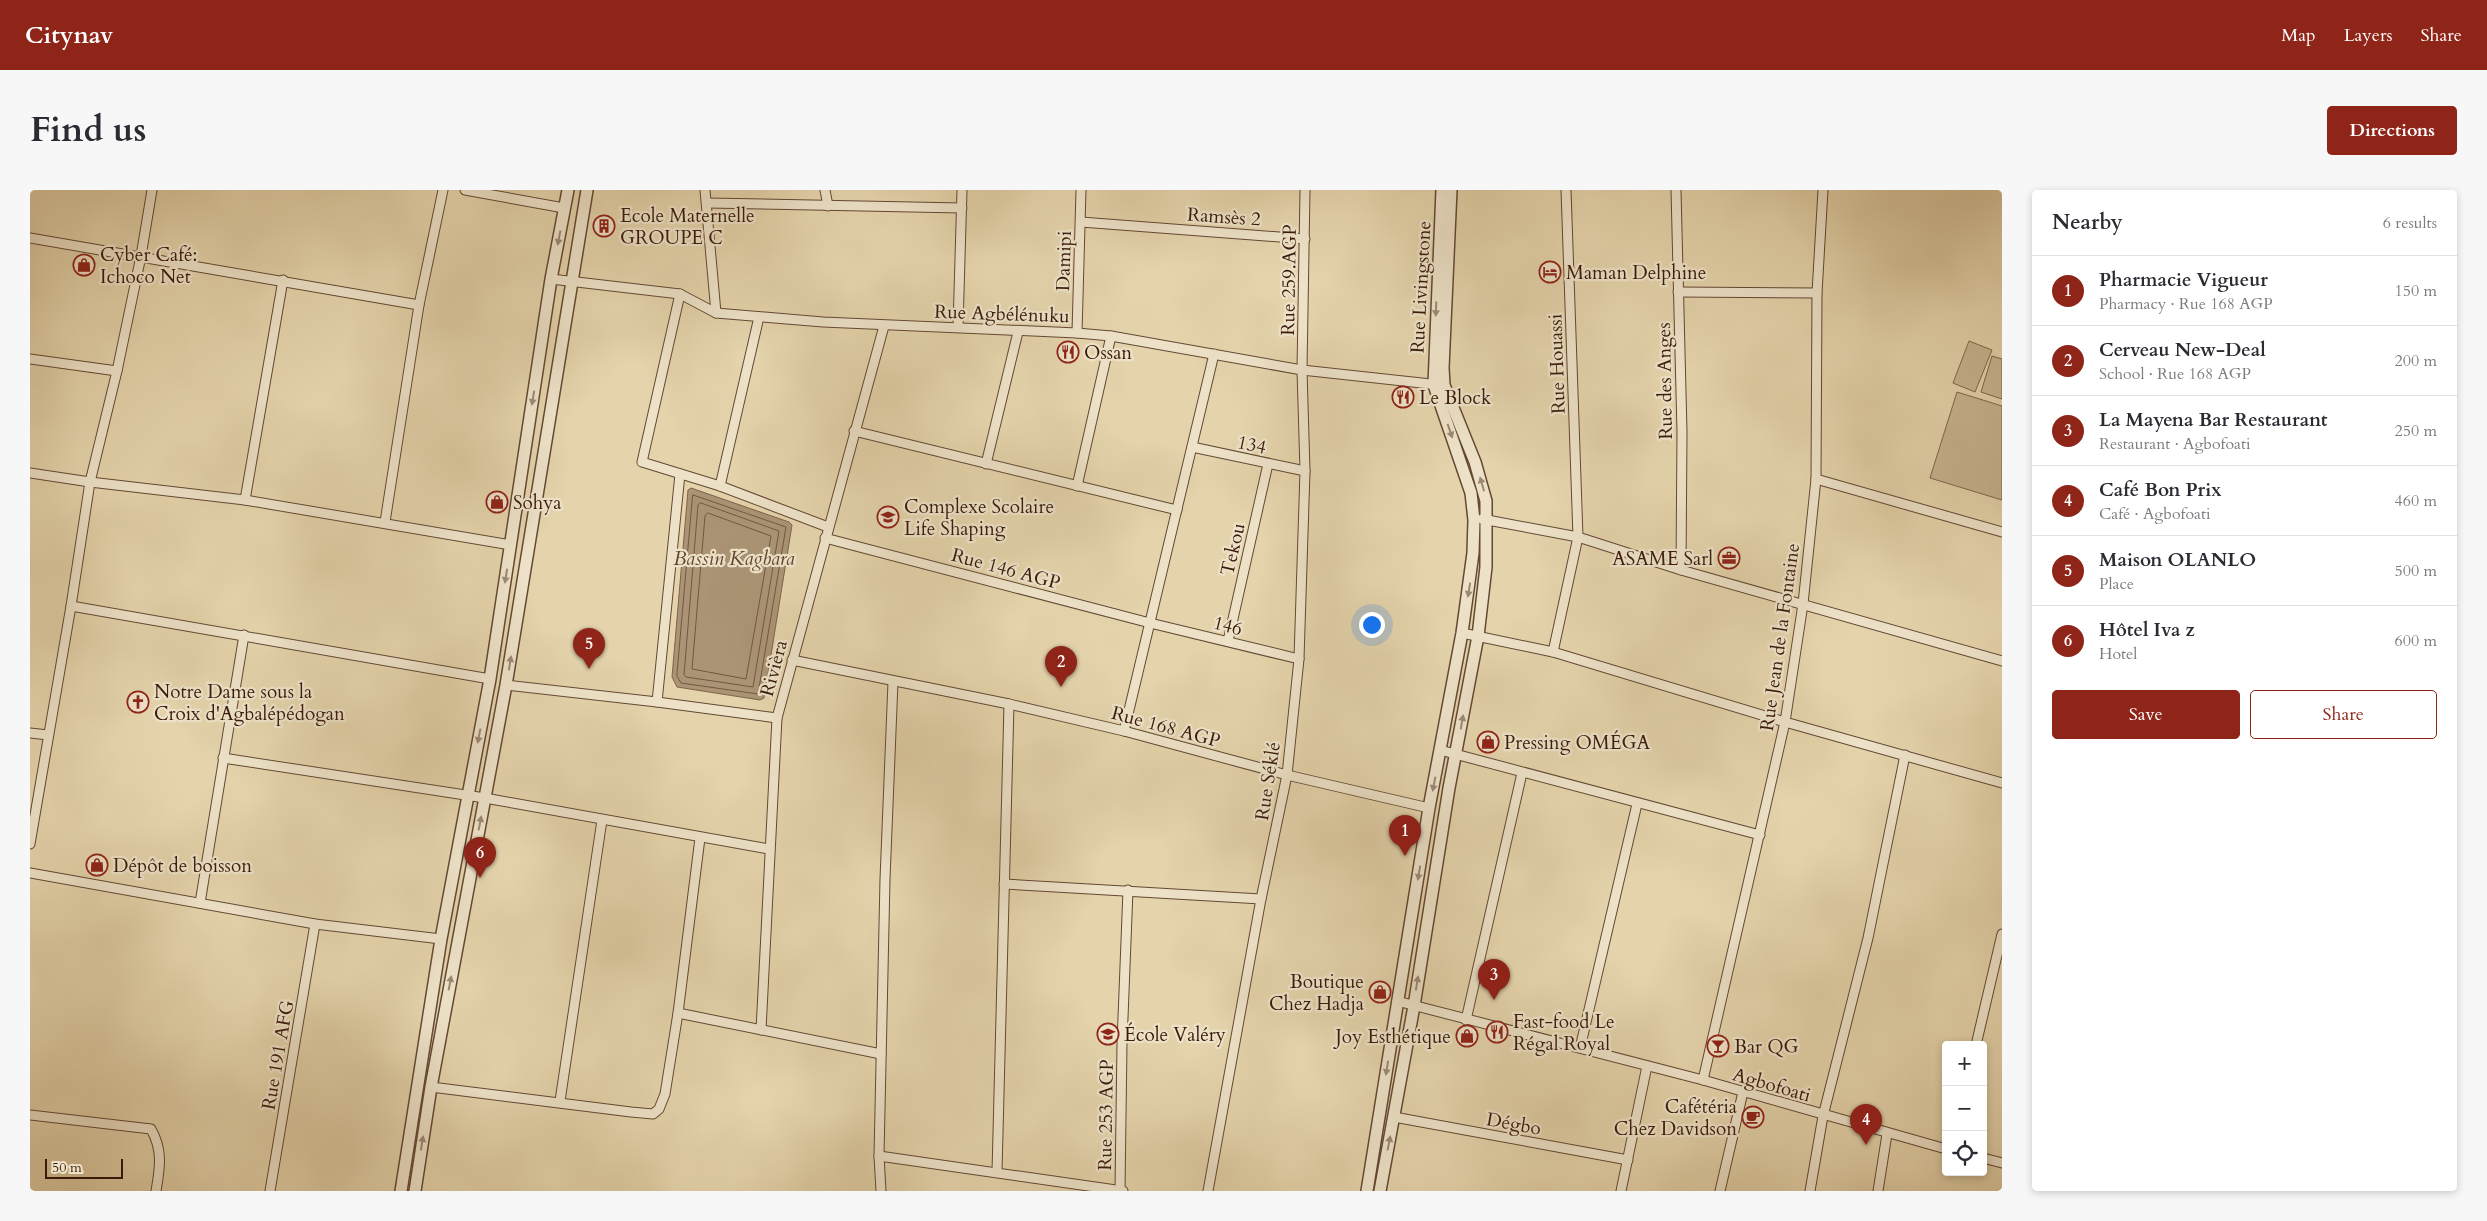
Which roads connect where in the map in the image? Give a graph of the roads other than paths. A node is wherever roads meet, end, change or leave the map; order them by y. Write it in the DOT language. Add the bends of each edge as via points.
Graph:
graph roads {
  1 [pos="152,190"];
  2 [pos="443,190"];
  3 [pos="465,190"];
  4 [pos="568,190"];
  5 [pos="587,190"];
  6 [pos="706,190"];
  7 [pos="825,190"];
  8 [pos="962,190"];
  9 [pos="1081,190"];
  10 [pos="1305,190"];
  11 [pos="1442,190"];
  12 [pos="1451,190"];
  13 [pos="1566,190"];
  14 [pos="1676,190"];
  15 [pos="1824,190"];
  16 [pos="707,204"];
  17 [pos="828,206"];
  18 [pos="564,208"];
  19 [pos="962,208"];
  20 [pos="1081,222"];
  21 [pos="30,238"];
  22 [pos="1305,239"];
  23 [pos="141,256"];
  24 [pos="551,279"];
  25 [pos="283,280"];
  26 [pos="572,281"];
  27 [pos="1678,292"];
  28 [pos="1816,293"];
  29 [pos="680,294"];
  30 [pos="419,305"];
  31 [pos="716,313"];
  32 [pos="759,317"];
  33 [pos="884,326"];
  34 [pos="958,327"];
  35 [pos="1018,332"];
  36 [pos="1077,333"];
  37 [pos="1111,336"];
  38 [pos="1214,354"];
  39 [pos="30,359"];
  40 [pos="1302,370"];
  41 [pos="117,371"];
  42 [pos="1439,385"];
  43 [pos="854,431"];
  44 [pos="1192,447"];
  45 [pos="986,464"];
  46 [pos="1268,464"];
  47 [pos="1305,471"];
  48 [pos="30,473"];
  49 [pos="680,474"];
  50 [pos="1816,479"];
  51 [pos="90,482"];
  52 [pos="720,486"];
  53 [pos="1077,486"];
  54 [pos="245,500"];
  55 [pos="1177,510"];
  56 [pos="1488,519"];
  57 [pos="1474,520"];
  58 [pos="385,522"];
  59 [pos="828,528"];
  60 [pos="2002,532"];
  61 [pos="1578,537"];
  62 [pos="825,538"];
  63 [pos="511,545"];
  64 [pos="1681,570"];
  65 [pos="1803,604"];
  66 [pos="72,606"];
  67 [pos="1150,623"];
  68 [pos="1462,633"];
  69 [pos="244,635"];
  70 [pos="1478,636"];
  71 [pos="1228,642"];
  72 [pos="1553,652"];
  73 [pos="1299,659"];
  74 [pos="792,660"];
  75 [pos="2002,661"];
  76 [pos="490,679"];
  77 [pos="893,682"];
  78 [pos="506,685"];
  79 [pos="657,702"];
  80 [pos="1009,704"];
  81 [pos="777,718"];
  82 [pos="1785,722"];
  83 [pos="1124,731"];
  84 [pos="30,733"];
  85 [pos="48,735"];
  86 [pos="1440,750"];
  87 [pos="1456,754"];
  88 [pos="1905,756"];
  89 [pos="224,758"];
  90 [pos="1522,773"];
  91 [pos="1287,776"];
  92 [pos="2002,782"];
  93 [pos="468,796"];
  94 [pos="485,798"];
  95 [pos="1637,804"];
  96 [pos="1429,808"];
  97 [pos="602,820"];
  98 [pos="1760,835"];
  99 [pos="700,838"];
  100 [pos="30,844"];
  101 [pos="769,849"];
  102 [pos="30,873"];
  103 [pos="1004,884"];
  104 [pos="1128,890"];
  105 [pos="1261,900"];
  106 [pos="200,903"];
  107 [pos="315,924"];
  108 [pos="2002,934"];
  109 [pos="441,939"];
  110 [pos="1397,1001"];
  111 [pos="1414,1006"];
  112 [pos="678,1013"];
  113 [pos="1466,1020"];
  114 [pos="761,1030"];
  115 [pos="1977,1041"];
  116 [pos="1580,1048"];
  117 [pos="881,1054"];
  118 [pos="1647,1066"];
  119 [pos="1703,1080"];
  120 [pos="431,1087"];
  121 [pos="1743,1092"];
  122 [pos="560,1101"];
  123 [pos="30,1115"];
  124 [pos="1824,1116"];
  125 [pos="1394,1117"];
  126 [pos="1887,1134"];
  127 [pos="1942,1147"];
  128 [pos="879,1156"];
  129 [pos="1987,1159"];
  130 [pos="1628,1160"];
  131 [pos="2002,1163"];
  132 [pos="997,1172"];
  133 [pos="156,1191"];
  134 [pos="270,1191"];
  135 [pos="401,1191"];
  136 [pos="415,1191"];
  137 [pos="881,1191"];
  138 [pos="1121,1191"];
  139 [pos="1208,1191"];
  140 [pos="1367,1191"];
  141 [pos="1380,1191"];
  142 [pos="1621,1191"];
  143 [pos="1720,1191"];
  144 [pos="1810,1191"];
  145 [pos="1878,1191"];
  1 -- 23 [label="street"];
  2 -- 30 [label="street"];
  3 -- 18 [label="street"];
  4 -- 18 [label="street"];
  5 -- 26 [label="street"];
  6 -- 16 [label="street"];
  7 -- 17 [label="street"];
  8 -- 19 [label="street"];
  9 -- 20 [label="street, Damipi"];
  10 -- 22 [label="street, Rue 259.AGP"];
  11 -- 42 [label="street, Rue Livingstone, one-way"];
  12 -- 42 [label="street, Rue Livingstone" via="1444,350"];
  13 -- 61 [label="street, Rue Houassi"];
  14 -- 27 [label="street, Rue des Anges"];
  15 -- 28 [label="street, Rue Jean de la Fontaine"];
  16 -- 17 [label="street"];
  16 -- 31 [label="street"];
  17 -- 19 [label="street"];
  18 -- 24 [label="street, one-way"];
  19 -- 34 [label="street"];
  20 -- 22 [label="street, Ramsès 2"];
  20 -- 36 [label="street, Damipi"];
  21 -- 23 [label="street"];
  22 -- 40 [label="street, Rue 259.AGP"];
  23 -- 25 [label="street"];
  23 -- 41 [label="street"];
  24 -- 26 [label="street, Rue Agbélénuku"];
  24 -- 63 [label="street, one-way"];
  25 -- 30 [label="street"];
  25 -- 54 [label="street"];
  26 -- 29 [label="street, Rue Agbélénuku"];
  78 -- 26 [label="street, one-way"];
  27 -- 28 [label="street"];
  27 -- 64 [label="street, Rue des Anges"];
  28 -- 50 [label="street, Rue Jean de la Fontaine"];
  29 -- 31 [label="street, Rue Agbélénuku"];
  29 -- 49 [label="street" via="642,462"];
  30 -- 58 [label="street"];
  31 -- 32 [label="street, Rue Agbélénuku"];
  32 -- 33 [label="street, Rue Agbélénuku"];
  32 -- 52 [label="street"];
  33 -- 34 [label="street, Rue Agbélénuku"];
  33 -- 43 [label="street, Rivièra"];
  34 -- 35 [label="street, Rue Agbélénuku"];
  35 -- 36 [label="street, Rue Agbélénuku"];
  35 -- 45 [label="street"];
  36 -- 37 [label="street, Rue Agbélénuku"];
  37 -- 38 [label="street, Rue Agbélénuku"];
  37 -- 53 [label="street"];
  38 -- 40 [label="street, Rue Agbélénuku"];
  38 -- 44 [label="street"];
  39 -- 41 [label="street"];
  40 -- 42 [label="street, Rue Agbélénuku"];
  40 -- 47 [label="street, Rue Séklé"];
  41 -- 51 [label="street"];
  56 -- 42 [label="street, one-way" via="1481,481"];
  42 -- 57 [label="street, one-way" via="1471,493"];
  43 -- 45 [label="street"];
  43 -- 59 [label="street, Rivièra"];
  44 -- 46 [label="street, 134"];
  44 -- 55 [label="street"];
  45 -- 53 [label="street"];
  46 -- 47 [label="street, 134"];
  46 -- 71 [label="street, Tekou"];
  47 -- 73 [label="street, Rue Séklé"];
  48 -- 51 [label="street"];
  49 -- 52 [label="street"];
  49 -- 79 [label="street"];
  50 -- 60 [label="street"];
  50 -- 65 [label="street, Rue Jean de la Fontaine"];
  51 -- 54 [label="street"];
  51 -- 66 [label="street"];
  52 -- 59 [label="street"];
  53 -- 55 [label="street"];
  54 -- 58 [label="street"];
  55 -- 67 [label="street"];
  56 -- 57 [label="street"];
  56 -- 61 [label="street"];
  56 -- 70 [label="street"];
  57 -- 68 [label="street, one-way"];
  58 -- 63 [label="street"];
  59 -- 62 [label="street, Rivièra"];
  61 -- 64 [label="street"];
  61 -- 72 [label="street, Rue Houassi"];
  62 -- 67 [label="street, Rue 146 AGP"];
  62 -- 74 [label="street, Rivièra"];
  63 -- 76 [label="street, one-way"];
  64 -- 65 [label="street"];
  65 -- 75 [label="street"];
  65 -- 82 [label="street, Rue Jean de la Fontaine"];
  66 -- 69 [label="street"];
  66 -- 85 [label="street"];
  67 -- 71 [label="street, 146"];
  67 -- 83 [label="street"];
  68 -- 70 [label="street"];
  68 -- 86 [label="street"];
  69 -- 76 [label="street"];
  69 -- 89 [label="street"];
  70 -- 72 [label="street"];
  87 -- 70 [label="street, one-way"];
  71 -- 73 [label="street, 146"];
  72 -- 82 [label="street"];
  73 -- 91 [label="street, Rue Séklé"];
  74 -- 77 [label="street, Rue 168 AGP"];
  74 -- 81 [label="street, Rivièra"];
  76 -- 93 [label="street, one-way"];
  77 -- 80 [label="street, Rue 168 AGP"];
  77 -- 117 [label="street"];
  78 -- 79 [label="street"];
  78 -- 94 [label="street"];
  79 -- 81 [label="street"];
  80 -- 83 [label="street, Rue 168 AGP"];
  80 -- 103 [label="street"];
  81 -- 101 [label="street, Rivièra"];
  82 -- 88 [label="street"];
  82 -- 98 [label="street, Rue Jean de la Fontaine"];
  83 -- 91 [label="street, Rue 168 AGP"];
  84 -- 85 [label="street"];
  85 -- 100 [label="street"];
  86 -- 87 [label="street"];
  86 -- 96 [label="street, one-way"];
  87 -- 90 [label="street"];
  111 -- 87 [label="street, one-way"];
  88 -- 92 [label="street"];
  88 -- 124 [label="street" via="1868,938"];
  89 -- 93 [label="street"];
  89 -- 106 [label="street"];
  90 -- 95 [label="street"];
  90 -- 113 [label="street"];
  91 -- 96 [label="street, Rue 168 AGP"];
  91 -- 105 [label="street, Rue Séklé"];
  93 -- 94 [label="street"];
  93 -- 109 [label="street"];
  94 -- 97 [label="street"];
  120 -- 94 [label="street, one-way"];
  95 -- 98 [label="street"];
  95 -- 116 [label="street"];
  96 -- 110 [label="street, one-way"];
  97 -- 99 [label="street"];
  97 -- 122 [label="street"];
  98 -- 119 [label="street, Rue Jean de la Fontaine"];
  99 -- 101 [label="street"];
  99 -- 112 [label="street"];
  101 -- 114 [label="street, Rivièra"];
  102 -- 106 [label="street"];
  103 -- 104 [label="street"];
  103 -- 132 [label="street"];
  104 -- 105 [label="street"];
  104 -- 138 [label="street, Rue 253 AGP"];
  105 -- 139 [label="street, Rue Séklé"];
  106 -- 107 [label="street"];
  107 -- 109 [label="street"];
  107 -- 134 [label="street, Rue 191 AFG"];
  108 -- 115 [label="street"];
  109 -- 135 [label="street"];
  110 -- 111 [label="street, Agbofoati"];
  110 -- 140 [label="street, one-way"];
  111 -- 113 [label="street, Agbofoati"];
  111 -- 125 [label="street"];
  112 -- 114 [label="street"];
  112 -- 122 [label="street" via="664,1102 653,1114"];
  113 -- 116 [label="street, Agbofoati"];
  114 -- 117 [label="street"];
  116 -- 118 [label="street, Agbofoati"];
  117 -- 128 [label="street"];
  118 -- 119 [label="street, Agbofoati"];
  118 -- 130 [label="street"];
  119 -- 121 [label="street, Agbofoati"];
  120 -- 122 [label="street"];
  136 -- 120 [label="street, one-way"];
  121 -- 124 [label="street, Agbofoati"];
  121 -- 143 [label="street"];
  123 -- 133 [label="street" via="151,1129 158,1141 161,1157"];
  124 -- 126 [label="street, Agbofoati"];
  124 -- 144 [label="street"];
  125 -- 130 [label="street, Dégbo"];
  141 -- 125 [label="street, one-way"];
  126 -- 127 [label="street, Agbofoati"];
  126 -- 145 [label="street"];
  128 -- 132 [label="street"];
  128 -- 137 [label="street"];
  129 -- 131 [label="street"];
  130 -- 142 [label="street"];
  132 -- 138 [label="street"];
}
